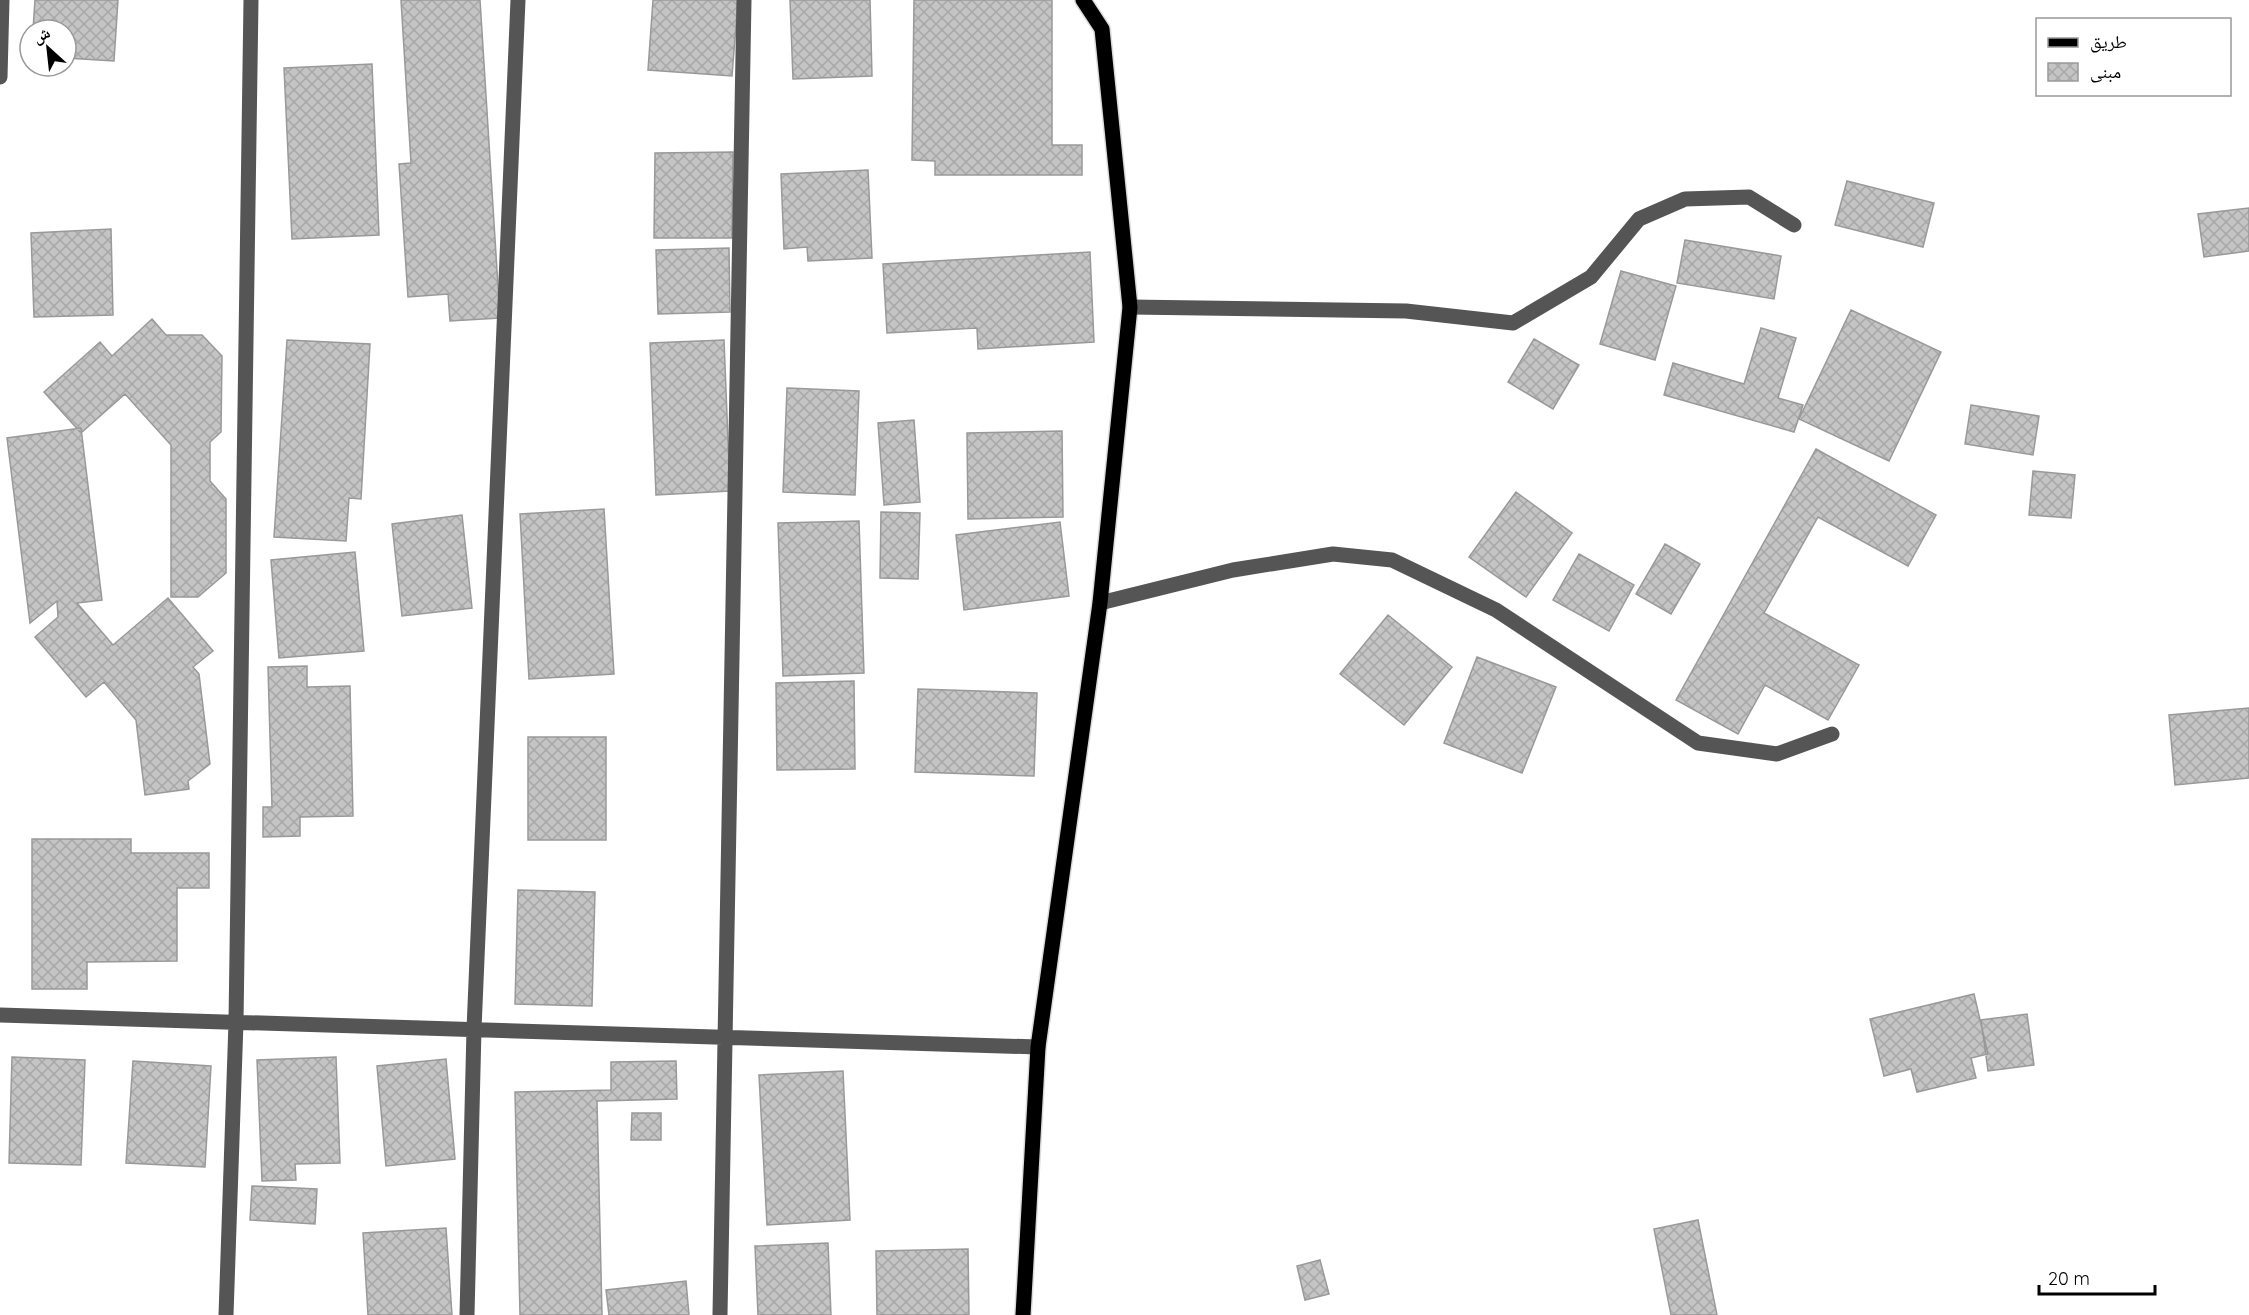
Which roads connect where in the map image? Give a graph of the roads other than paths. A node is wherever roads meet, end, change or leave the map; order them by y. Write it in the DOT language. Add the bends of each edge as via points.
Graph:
graph roads {
  1 [pos="2,0"];
  2 [pos="251,0"];
  3 [pos="518,0"];
  4 [pos="744,0"];
  5 [pos="1083,0"];
  6 [pos="0,76"];
  7 [pos="1794,225"];
  8 [pos="1130,307"];
  9 [pos="1100,603"];
  10 [pos="1832,734"];
  11 [pos="0,1015"];
  12 [pos="236,1022"];
  13 [pos="474,1029"];
  14 [pos="726,1037"];
  15 [pos="1038,1047"];
  16 [pos="226,1315"];
  17 [pos="467,1315"];
  18 [pos="720,1315"];
  19 [pos="1023,1315"];
  1 -- 6 [label="street"];
  2 -- 12 [label="street"];
  3 -- 13 [label="street"];
  4 -- 14 [label="street"];
  5 -- 8 [label="main road" via="1102,29"];
  7 -- 8 [label="street" via="1749,197 1685,199 1639,219 1591,277 1513,323 1406,311"];
  8 -- 9 [label="main road"];
  9 -- 10 [label="street" via="1233,570 1333,554 1392,560 1496,610 1698,743 1777,754"];
  9 -- 15 [label="main road"];
  11 -- 12 [label="street"];
  12 -- 13 [label="street"];
  12 -- 16 [label="street"];
  13 -- 14 [label="street"];
  13 -- 17 [label="street"];
  14 -- 15 [label="street"];
  14 -- 18 [label="street"];
  15 -- 19 [label="main road"];
}
